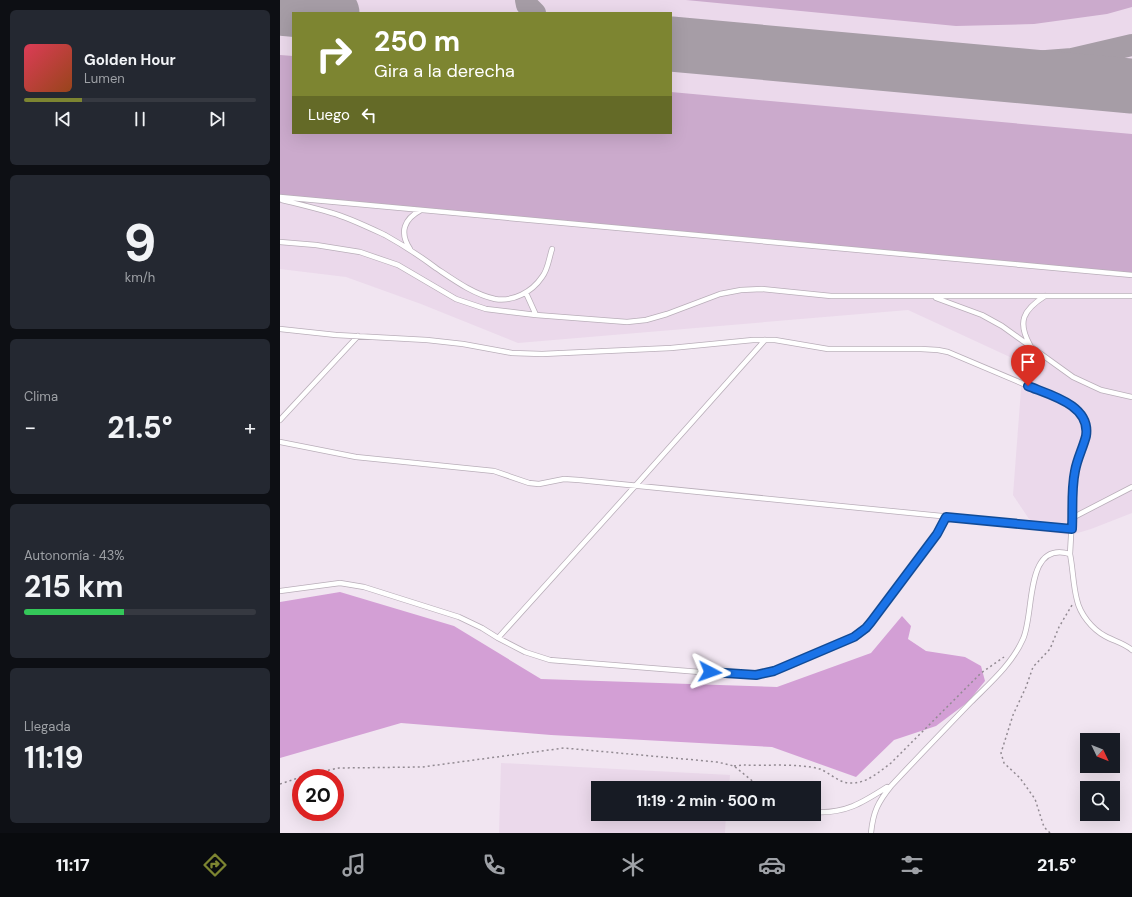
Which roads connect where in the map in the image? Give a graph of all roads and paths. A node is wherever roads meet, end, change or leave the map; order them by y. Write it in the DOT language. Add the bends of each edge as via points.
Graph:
graph roads {
  1 [pos="280,198"];
  2 [pos="421,210"];
  3 [pos="280,242"];
  4 [pos="552,249"];
  5 [pos="411,251"];
  6 [pos="1132,275"];
  7 [pos="526,293"];
  8 [pos="932,296"];
  9 [pos="1045,296"];
  10 [pos="1132,296"];
  11 [pos="536,315"];
  12 [pos="280,329"];
  13 [pos="358,336"];
  14 [pos="765,340"];
  15 [pos="1031,348"];
  16 [pos="1132,397"];
  17 [pos="280,420"];
  18 [pos="280,442"];
  19 [pos="636,485"];
  20 [pos="1132,487"];
  21 [pos="946,517"];
  22 [pos="1072,518"];
  23 [pos="1072,529"];
  24 [pos="1070,554"];
  25 [pos="280,591"];
  26 [pos="1077,601"];
  27 [pos="498,638"];
  28 [pos="1130,646"];
  29 [pos="1132,650"];
  30 [pos="1006,656"];
  31 [pos="734,766"];
  32 [pos="752,781"];
  33 [pos="280,784"];
  34 [pos="891,786"];
  35 [pos="821,812"];
  36 [pos="871,833"];
  37 [pos="1050,833"];
  1 -- 2 [label="lane"];
  1 -- 5 [label="lane" via="333,213 384,235"];
  2 -- 5 [label="lane" via="411,215 405,225 405,242"];
  2 -- 6 [label="lane"];
  3 -- 11 [label="lane" via="360,252 398,265 456,299 486,309"];
  4 -- 7 [label="lane" via="543,277"];
  5 -- 7 [label="lane" via="481,295 496,299"];
  7 -- 11 [label="lane"];
  8 -- 9 [label="lane"];
  8 -- 11 [label="lane" via="831,296 762,289 741,290 720,294 646,320 627,322"];
  8 -- 15 [label="lane" via="982,315 1002,326"];
  9 -- 10 [label="lane"];
  9 -- 15 [label="lane" via="1035,302 1024,318 1022,327"];
  12 -- 13 [label="lane"];
  13 -- 14 [label="lane" via="463,344 512,353 542,354 671,348"];
  13 -- 17 [label="lane"];
  14 -- 19 [label="lane"];
  14 -- 22 [label="lane" via="828,349 922,348 948,352 1068,403 1078,410 1086,427 1072,484"];
  15 -- 16 [label="lane" via="1073,377 1101,390"];
  18 -- 19 [label="lane" via="356,457 494,471 529,483 539,484 564,479"];
  19 -- 21 [label="lane"];
  19 -- 27 [label="lane"];
  20 -- 22 [label="lane"];
  21 -- 23 [label="lane"];
  21 -- 27 [label="lane" via="937,534 866,628 854,637 826,650 764,674 744,675 556,661 535,656"];
  22 -- 23 [label="lane"];
  23 -- 24 [label="lane"];
  24 -- 26 [label="lane"];
  24 -- 34 [label="lane" via="1055,552 1044,557 1039,563 1028,625 1008,664"];
  25 -- 27 [label="lane" via="332,583 352,584 459,617"];
  26 -- 28 [label="lane" via="1092,627 1104,636"];
  26 -- 37 [label="path" via="1067,611 1050,649 1033,667 1012,714 1000,753 1004,763 1020,778 1035,799 1044,827"];
  28 -- 29 [label="lane"];
  30 -- 31 [label="path" via="981,673 891,763 864,781 841,781 820,770 804,767"];
  31 -- 32 [label="path"];
  31 -- 33 [label="path" via="710,761 564,748 422,767 339,768"];
  34 -- 35 [label="lane" via="853,807 836,812"];
  34 -- 36 [label="lane" via="878,803"];
}
